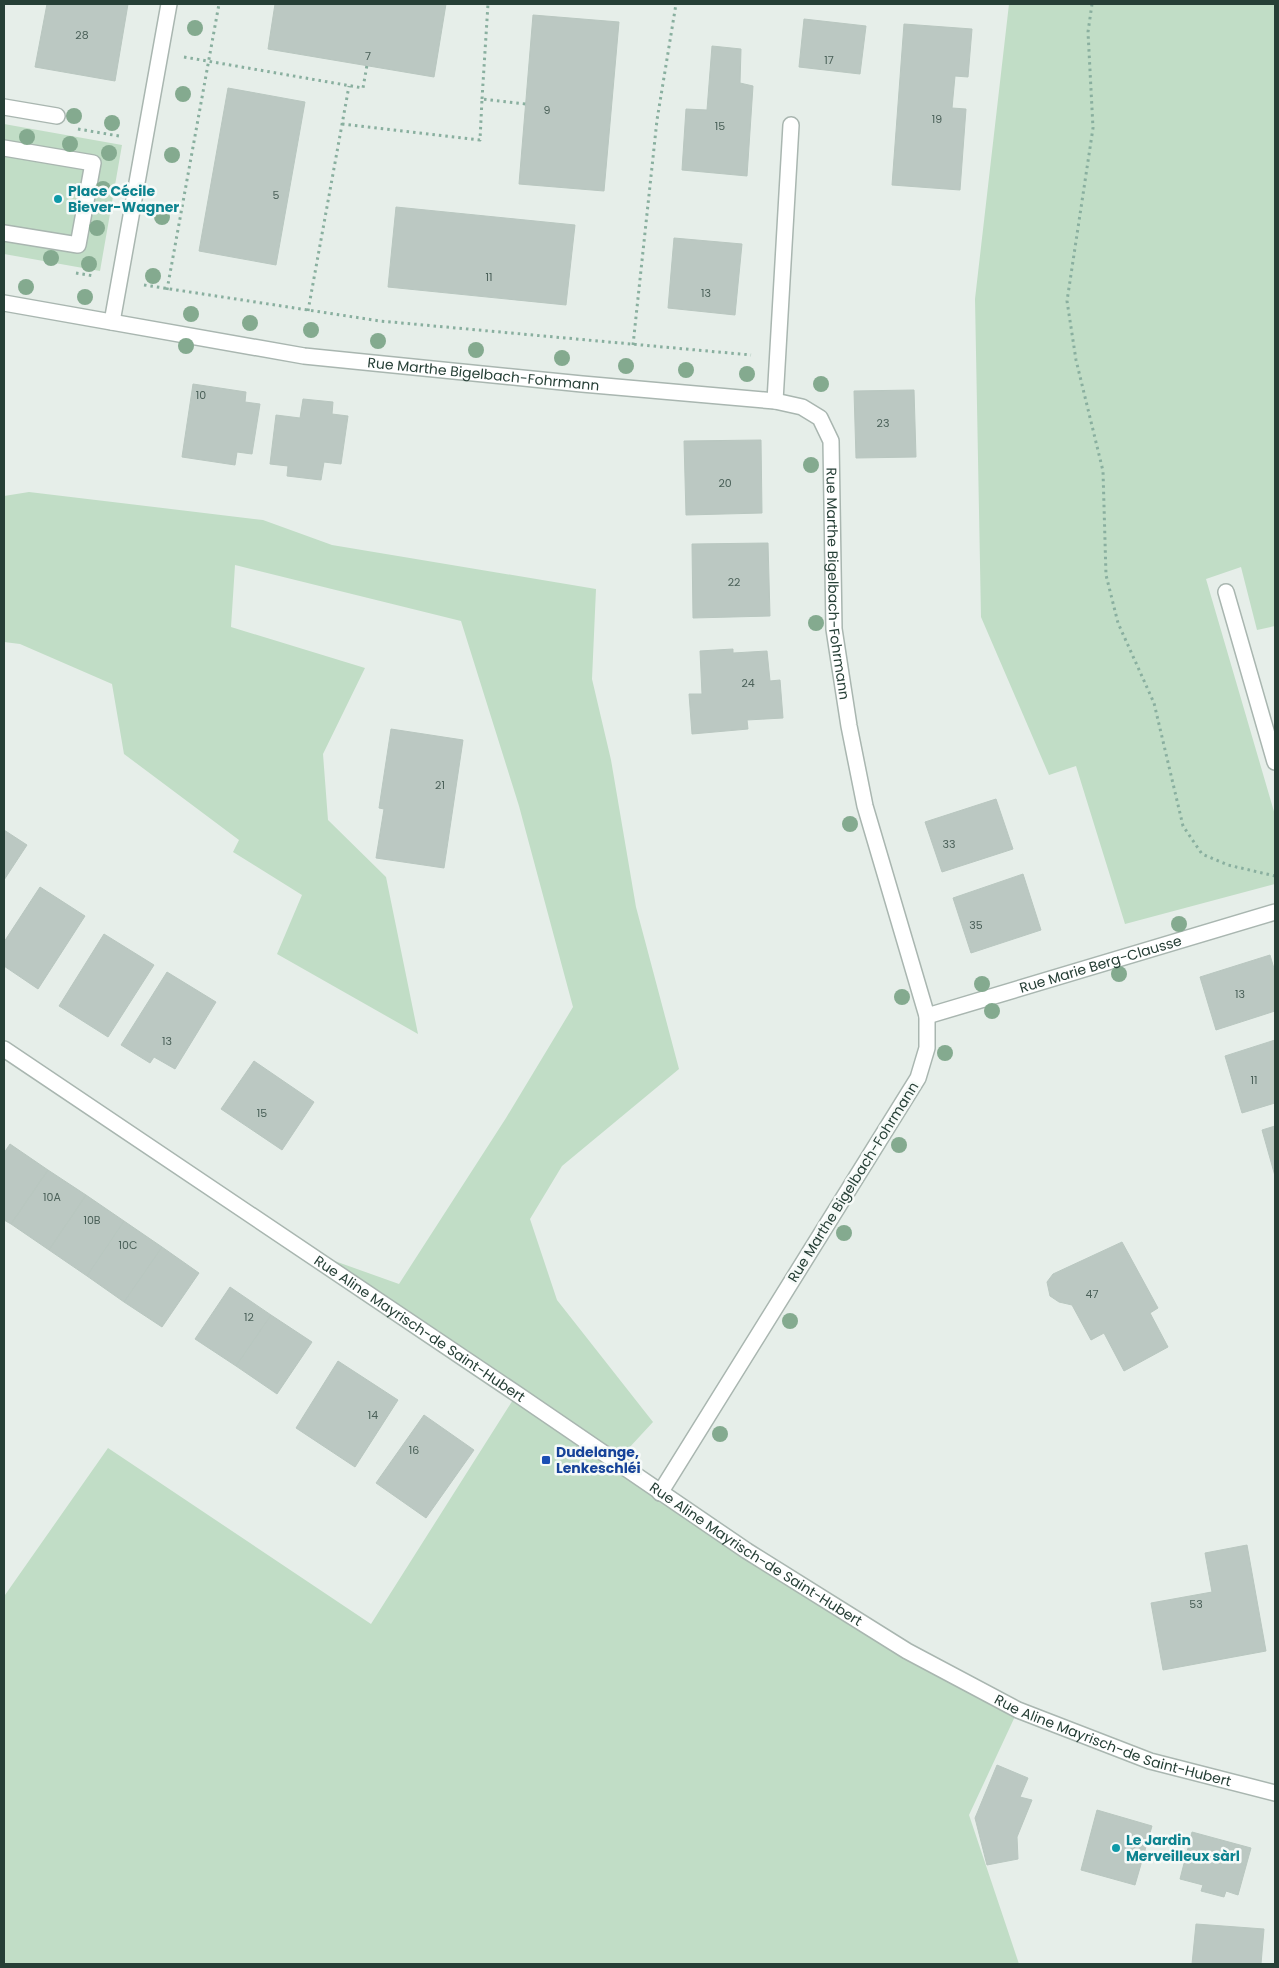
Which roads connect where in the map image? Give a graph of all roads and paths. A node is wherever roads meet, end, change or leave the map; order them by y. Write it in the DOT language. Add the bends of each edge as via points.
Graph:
graph roads {
  1 [pos="169,4"];
  2 [pos="219,4"];
  3 [pos="488,4"];
  4 [pos="676,4"];
  5 [pos="1092,4"];
  6 [pos="159,52"];
  7 [pos="208,61"];
  8 [pos="367,65"];
  9 [pos="349,86"];
  10 [pos="482,99"];
  11 [pos="526,104"];
  12 [pos="4,107"];
  13 [pos="57,116"];
  14 [pos="342,124"];
  15 [pos="791,125"];
  16 [pos="79,129"];
  17 [pos="120,136"];
  18 [pos="4,148"];
  19 [pos="4,233"];
  20 [pos="120,280"];
  21 [pos="167,290"];
  22 [pos="4,303"];
  23 [pos="308,311"];
  24 [pos="112,322"];
  25 [pos="633,345"];
  26 [pos="777,357"];
  27 [pos="775,400"];
  28 [pos="1226,592"];
  29 [pos="1275,762"];
  30 [pos="1275,876"];
  31 [pos="1275,912"];
  32 [pos="927,1016"];
  33 [pos="4,1049"];
  34 [pos="660,1493"];
  35 [pos="1275,1793"];
  1 -- 6 [label="street"];
  2 -- 7 [label="path"];
  3 -- 10 [label="path"];
  4 -- 25 [label="path" via="657,120"];
  5 -- 30 [label="path" via="1088,32 1093,128 1068,301 1076,360 1103,471 1106,575 1118,623 1154,703 1182,826 1202,854 1228,866"];
  6 -- 7 [label="path"];
  6 -- 20 [label="street"];
  7 -- 9 [label="path"];
  7 -- 21 [label="path"];
  8 -- 9 [label="path" via="362,88"];
  9 -- 14 [label="path"];
  10 -- 11 [label="path"];
  10 -- 14 [label="path" via="480,140"];
  12 -- 13 [label="street"];
  14 -- 23 [label="path"];
  15 -- 26 [label="street"];
  16 -- 17 [label="path"];
  18 -- 19 [label="street" via="93,163 78,245"];
  20 -- 21 [label="path"];
  20 -- 24 [label="street"];
  21 -- 23 [label="path"];
  22 -- 24 [label="street, Rue Marthe Bigelbach-Fohrmann"];
  23 -- 25 [label="path"];
  24 -- 27 [label="street, Rue Marthe Bigelbach-Fohrmann" via="304,356"];
  25 -- 26 [label="path"];
  26 -- 27 [label="street"];
  27 -- 32 [label="street, Rue Marthe Bigelbach-Fohrmann" via="802,407 820,418 831,441 834,629 850,726 865,806"];
  28 -- 29 [label="street"];
  31 -- 32 [label="street, Rue Marie Berg-Clausse"];
  32 -- 34 [label="street, Rue Marthe Bigelbach-Fohrmann" via="927,1048 918,1078"];
  33 -- 34 [label="street, Rue Aline Mayrisch-de Saint-Hubert"];
  34 -- 35 [label="street, Rue Aline Mayrisch-de Saint-Hubert" via="899,1646 1018,1710 1150,1761"];
}
